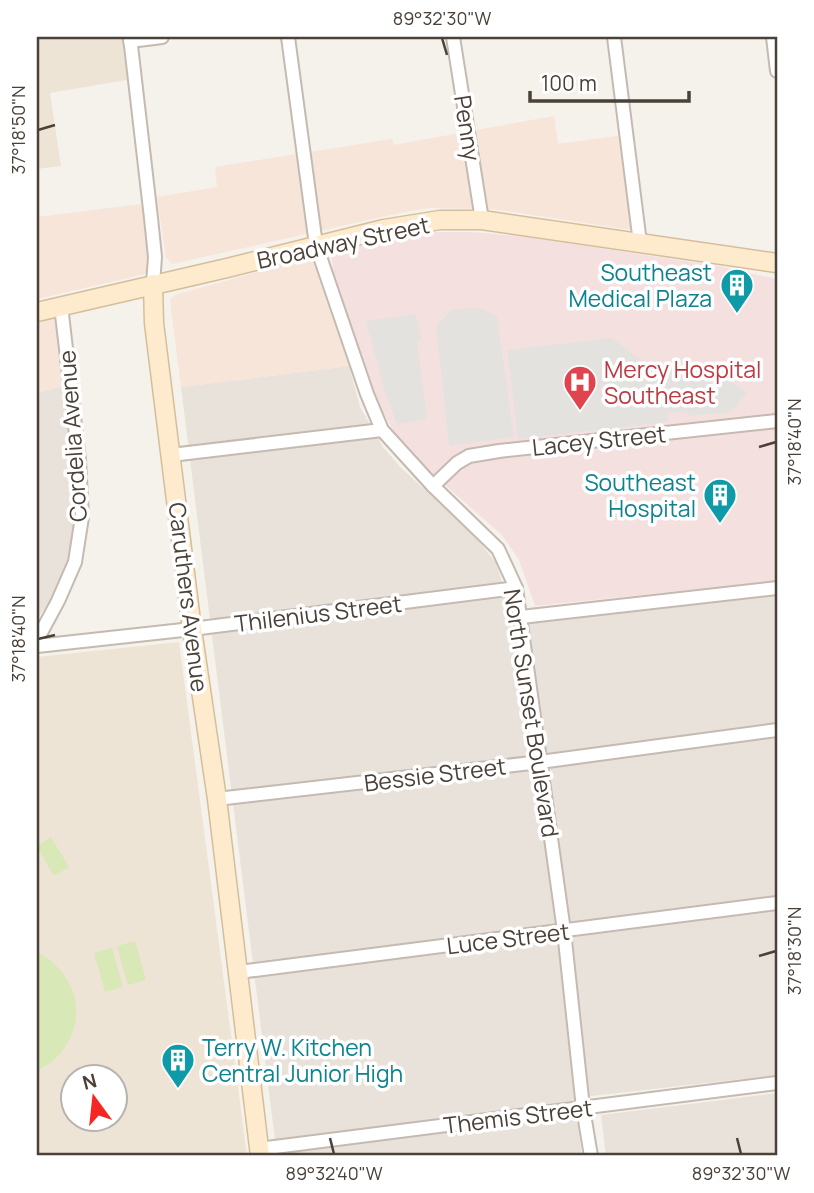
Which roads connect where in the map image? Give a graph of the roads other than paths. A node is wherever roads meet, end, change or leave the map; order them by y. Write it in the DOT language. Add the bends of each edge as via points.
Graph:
graph roads {
  1 [pos="162,37"];
  2 [pos="288,37"];
  3 [pos="453,37"];
  4 [pos="614,37"];
  5 [pos="773,37"];
  6 [pos="130,39"];
  7 [pos="777,71"];
  8 [pos="482,220"];
  9 [pos="640,243"];
  10 [pos="316,246"];
  11 [pos="777,263"];
  12 [pos="153,284"];
  13 [pos="61,306"];
  14 [pos="37,312"];
  15 [pos="777,421"];
  16 [pos="382,430"];
  17 [pos="171,455"];
  18 [pos="433,486"];
  19 [pos="516,588"];
  20 [pos="777,589"];
  21 [pos="521,617"];
  22 [pos="192,629"];
  23 [pos="37,640"];
  24 [pos="37,646"];
  25 [pos="777,730"];
  26 [pos="540,762"];
  27 [pos="217,799"];
  28 [pos="777,903"];
  29 [pos="564,931"];
  30 [pos="239,972"];
  31 [pos="777,1083"];
  32 [pos="583,1108"];
  33 [pos="260,1152"];
  34 [pos="591,1156"];
  1 -- 6 [label="street"];
  2 -- 10 [label="street, North Sunset Boulevard"];
  3 -- 8 [label="street, Penny"];
  4 -- 9 [label="street"];
  5 -- 7 [label="street"];
  6 -- 12 [label="street, Caruthers Avenue" via="152,218"];
  8 -- 9 [label="street, Broadway Street"];
  8 -- 10 [label="street, Broadway Street" via="415,223"];
  9 -- 11 [label="street, Broadway Street"];
  10 -- 12 [label="street, Broadway Street"];
  10 -- 16 [label="street, North Sunset Boulevard"];
  12 -- 13 [label="street, Broadway Street"];
  12 -- 17 [label="street, Caruthers Avenue"];
  13 -- 14 [label="street, Broadway Street"];
  13 -- 23 [label="street, Cordelia Avenue" via="82,517 75,562"];
  15 -- 18 [label="street, Lacey Street" via="481,453 457,463"];
  16 -- 17 [label="street"];
  16 -- 18 [label="street, North Sunset Boulevard"];
  17 -- 22 [label="street, Caruthers Avenue"];
  18 -- 19 [label="street, North Sunset Boulevard" via="498,549"];
  19 -- 21 [label="street, North Sunset Boulevard"];
  19 -- 22 [label="street, Thilenius Street"];
  20 -- 21 [label="street"];
  21 -- 26 [label="street, North Sunset Boulevard"];
  22 -- 24 [label="street, Thilenius Street"];
  22 -- 27 [label="street, Caruthers Avenue"];
  25 -- 26 [label="street, Bessie Street"];
  26 -- 27 [label="street, Bessie Street"];
  26 -- 29 [label="street, North Sunset Boulevard"];
  27 -- 30 [label="street, Caruthers Avenue"];
  28 -- 29 [label="street, Luce Street"];
  29 -- 30 [label="street, Luce Street"];
  29 -- 32 [label="street, North Sunset Boulevard"];
  30 -- 33 [label="street, Caruthers Avenue"];
  31 -- 32 [label="street, Themis Street"];
  32 -- 33 [label="street, Themis Street"];
  32 -- 34 [label="street, North Sunset Boulevard"];
}
